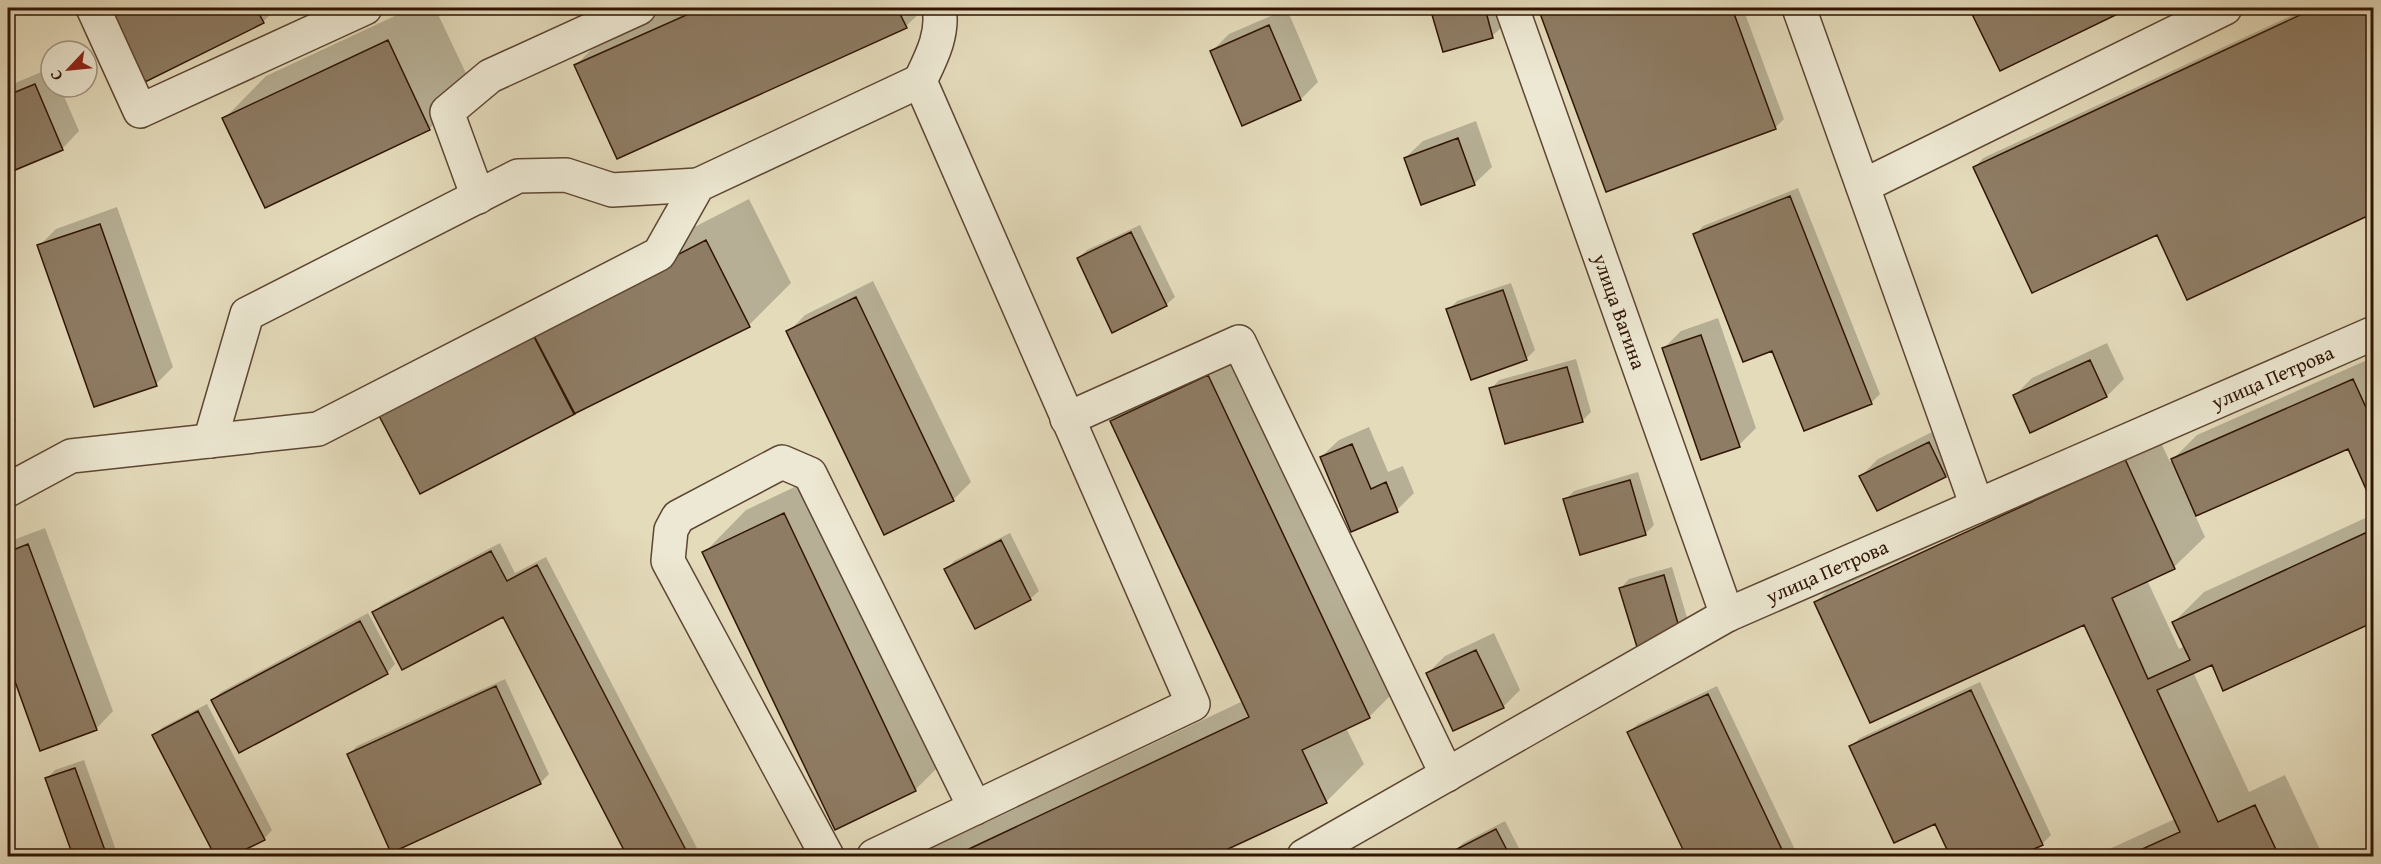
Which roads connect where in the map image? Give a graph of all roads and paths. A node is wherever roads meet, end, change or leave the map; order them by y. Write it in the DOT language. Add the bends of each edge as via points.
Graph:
graph roads {
  1 [pos="93,8"];
  2 [pos="365,8"];
  3 [pos="639,8"];
  4 [pos="939,8"];
  5 [pos="1512,8"];
  6 [pos="1799,8"];
  7 [pos="2225,8"];
  8 [pos="920,81"];
  9 [pos="698,185"];
  10 [pos="1863,186"];
  11 [pos="478,197"];
  12 [pos="2373,333"];
  13 [pos="1067,419"];
  14 [pos="210,441"];
  15 [pos="8,490"];
  16 [pos="1977,506"];
  17 [pos="1727,615"];
  18 [pos="1447,775"];
  19 [pos="975,808"];
  20 [pos="827,856"];
  21 [pos="874,856"];
  22 [pos="1304,856"];
  1 -- 2 [label="street" via="140,111"];
  3 -- 11 [label="street" via="490,76 447,112"];
  4 -- 8 [label="street" via="941,20 935,49"];
  5 -- 17 [label="street, улица Вагина"];
  6 -- 10 [label="street"];
  7 -- 10 [label="street"];
  8 -- 9 [label="street"];
  8 -- 13 [label="street"];
  9 -- 11 [label="street" via="612,190 566,175 518,177"];
  9 -- 14 [label="street" via="659,254 318,429"];
  10 -- 16 [label="street"];
  11 -- 14 [label="street" via="247,314"];
  12 -- 16 [label="street, улица Петрова"];
  13 -- 18 [label="street" via="1239,342"];
  13 -- 19 [label="street" via="1193,704"];
  14 -- 15 [label="street" via="71,456"];
  16 -- 17 [label="street, улица Петрова"];
  17 -- 18 [label="street, улица Петрова"];
  18 -- 22 [label="street, улица Петрова"];
  19 -- 20 [label="street" via="810,474 782,462 678,517 671,530 668,561"];
  19 -- 21 [label="street"];
}
